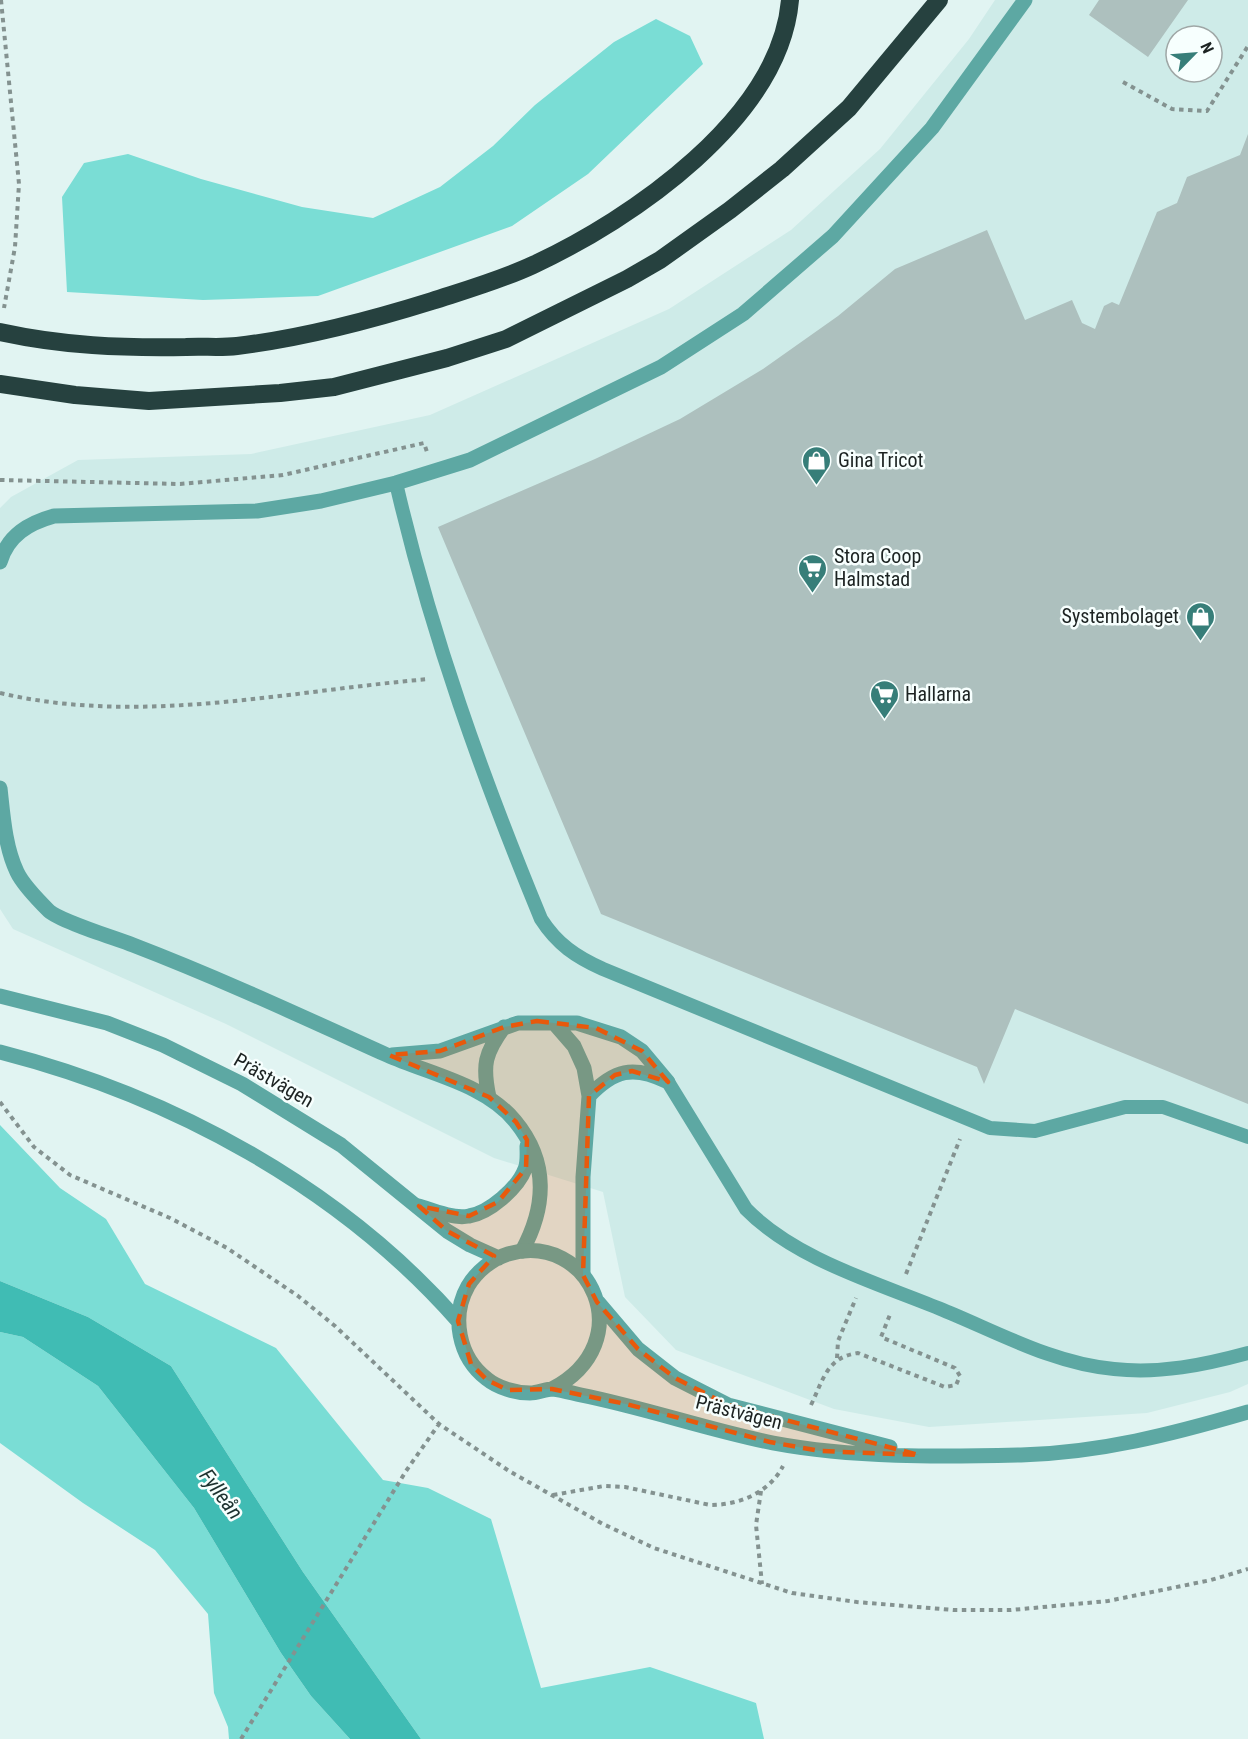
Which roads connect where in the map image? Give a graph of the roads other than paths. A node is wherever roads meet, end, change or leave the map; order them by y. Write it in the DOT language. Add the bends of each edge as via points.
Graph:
graph roads {
  1 [pos="790,0"];
  2 [pos="939,0"];
  3 [pos="1025,0"];
  4 [pos="0,332"];
  5 [pos="0,384"];
  6 [pos="396,483"];
  7 [pos="0,562"];
  8 [pos="0,788"];
  9 [pos="0,996"];
  10 [pos="554,1023"];
  11 [pos="504,1027"];
  12 [pos="0,1052"];
  13 [pos="389,1055"];
  14 [pos="668,1082"];
  15 [pos="589,1096"];
  16 [pos="489,1097"];
  17 [pos="1248,1137"];
  18 [pos="527,1140"];
  19 [pos="419,1206"];
  20 [pos="522,1251"];
  21 [pos="499,1258"];
  22 [pos="583,1275"];
  23 [pos="597,1302"];
  24 [pos="458,1321"];
  25 [pos="1248,1353"];
  26 [pos="552,1389"];
  27 [pos="1248,1412"];
  28 [pos="919,1455"];
  1 -- 4 [label="highway" via="787,24 761,83 704,152 643,199 534,264 482,286 343,328 234,346 73,346"];
  2 -- 5 [label="highway" via="849,108 730,210 635,274 506,339 334,387 280,393 149,401"];
  3 -- 6 [label="street" via="932,128 833,236 744,314 661,367 524,435 470,460"];
  6 -- 7 [label="street" via="257,511 54,516 27,525 2,554"];
  6 -- 17 [label="lane" via="449,677 513,850 552,936 582,959 990,1128 1035,1131 1125,1107 1153,1107 1185,1113"];
  8 -- 13 [label="street" via="4,825 17,873 51,913 219,978"];
  9 -- 19 [label="street, Prästvägen" via="107,1023 202,1064 251,1089 341,1145"];
  10 -- 11 [label="street" via="537,1021"];
  10 -- 14 [label="street" via="577,1023 621,1037 642,1051"];
  10 -- 15 [label="street" via="574,1046 584,1068"];
  11 -- 13 [label="street" via="440,1051"];
  11 -- 16 [label="street" via="490,1046 485,1062"];
  12 -- 24 [label="street" via="103,1084 228,1141 351,1220 404,1263"];
  13 -- 16 [label="street"];
  14 -- 15 [label="street" via="648,1072 632,1071 615,1075"];
  14 -- 25 [label="lane" via="746,1209 764,1227 796,1247 1011,1339 1082,1364 1143,1371 1191,1367"];
  15 -- 22 [label="street" via="583,1177"];
  16 -- 18 [label="street" via="516,1122"];
  18 -- 19 [label="street" via="526,1168 515,1187 498,1202 469,1216 443,1214"];
  18 -- 20 [label="street" via="539,1169 542,1196 535,1227"];
  19 -- 21 [label="street, Prästvägen" via="447,1231"];
  20 -- 21 [label="street, Prästvägen"];
  20 -- 22 [label="street, Prästvägen" via="555,1256"];
  21 -- 24 [label="street, Prästvägen" via="469,1284"];
  22 -- 23 [label="street, Prästvägen"];
  23 -- 26 [label="street, Prästvägen" via="597,1345 587,1364"];
  23 -- 28 [label="street, Prästvägen" via="638,1349 675,1378 728,1405"];
  24 -- 26 [label="street, Prästvägen" via="461,1343 471,1364 487,1380 508,1390 530,1393"];
  26 -- 28 [label="street, Prästvägen" via="780,1444 820,1451"];
  27 -- 28 [label="street, Prästvägen" via="1108,1448 1023,1455"];
}
